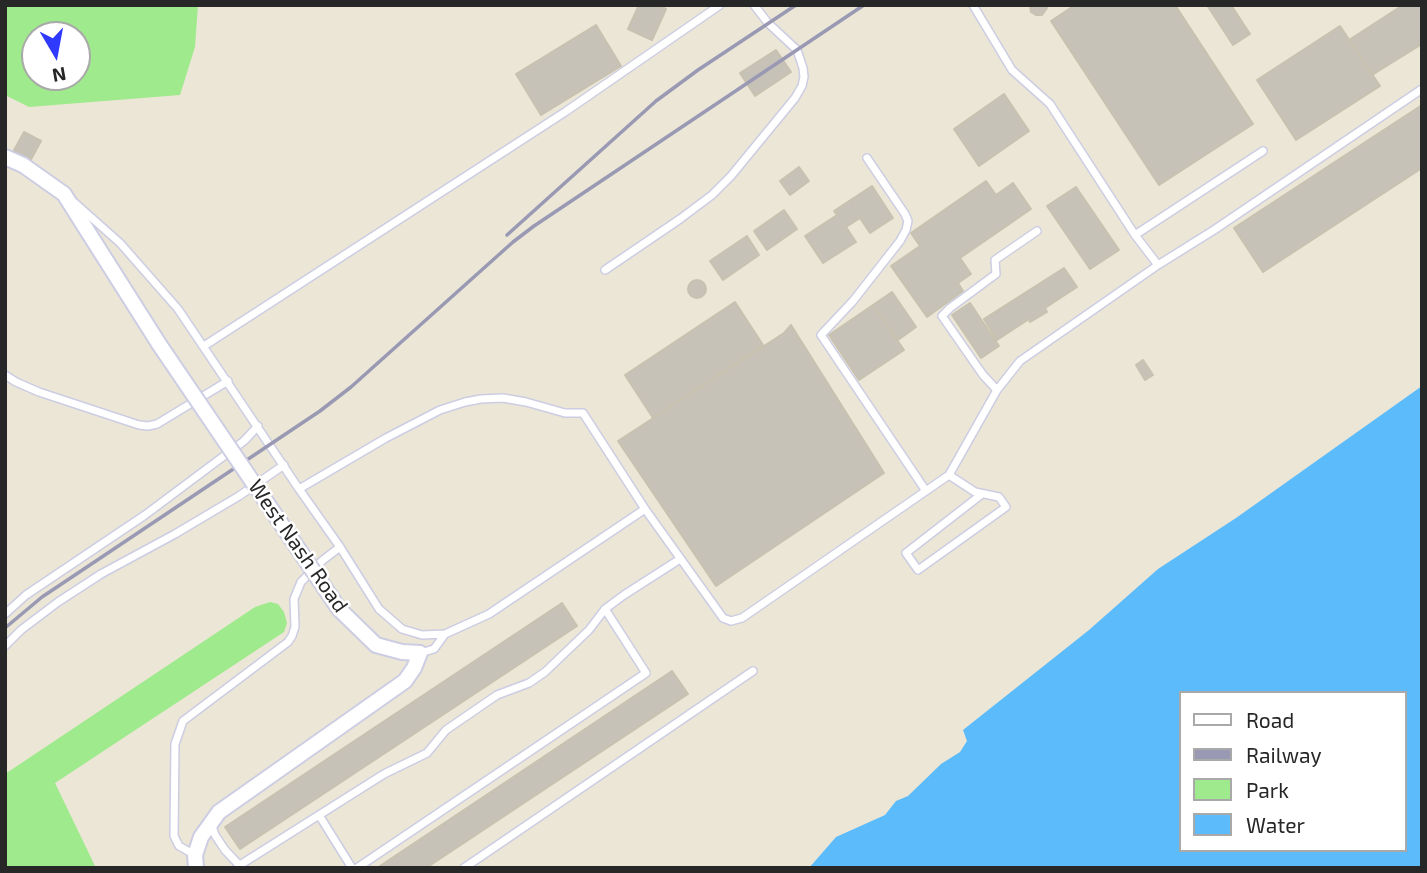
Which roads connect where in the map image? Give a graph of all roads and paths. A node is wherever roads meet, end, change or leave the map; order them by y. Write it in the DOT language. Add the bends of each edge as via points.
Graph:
graph roads {
  1 [pos="720,5"];
  2 [pos="754,5"];
  3 [pos="973,5"];
  4 [pos="1422,89"];
  5 [pos="1263,151"];
  6 [pos="5,158"];
  7 [pos="867,158"];
  8 [pos="64,194"];
  9 [pos="1037,231"];
  10 [pos="1135,235"];
  11 [pos="1158,265"];
  12 [pos="605,270"];
  13 [pos="204,346"];
  14 [pos="5,375"];
  15 [pos="228,381"];
  16 [pos="997,390"];
  17 [pos="258,426"];
  18 [pos="284,465"];
  19 [pos="949,475"];
  20 [pos="299,489"];
  21 [pos="926,491"];
  22 [pos="982,494"];
  23 [pos="645,509"];
  24 [pos="340,548"];
  25 [pos="680,558"];
  26 [pos="605,609"];
  27 [pos="5,614"];
  28 [pos="444,634"];
  29 [pos="5,646"];
  30 [pos="420,653"];
  31 [pos="753,671"];
  32 [pos="319,815"];
  33 [pos="211,822"];
  34 [pos="195,862"];
  35 [pos="241,866"];
  36 [pos="354,868"];
  37 [pos="464,868"];
  1 -- 13 [label="lane" via="565,112"];
  2 -- 12 [label="lane" via="797,50 802,86 712,195"];
  3 -- 10 [label="lane" via="1012,70 1050,104"];
  4 -- 11 [label="lane"];
  5 -- 10 [label="lane"];
  6 -- 8 [label="street, West Nash Road"];
  7 -- 21 [label="lane" via="905,214 906,230 821,335"];
  8 -- 13 [label="lane" via="138,261"];
  8 -- 30 [label="street, West Nash Road, bridge" via="159,344 339,609 376,645"];
  9 -- 16 [label="lane" via="995,260 996,274 942,316"];
  10 -- 11 [label="lane"];
  11 -- 16 [label="lane" via="1020,361"];
  13 -- 15 [label="lane"];
  14 -- 15 [label="lane" via="39,393 148,426"];
  15 -- 17 [label="lane"];
  16 -- 19 [label="lane"];
  17 -- 18 [label="lane"];
  17 -- 27 [label="lane" via="145,515"];
  18 -- 20 [label="lane"];
  18 -- 29 [label="lane" via="239,496 101,574"];
  19 -- 21 [label="lane"];
  19 -- 22 [label="lane"];
  20 -- 23 [label="lane" via="440,411 481,398 503,398 583,413"];
  20 -- 24 [label="lane"];
  21 -- 25 [label="lane" via="742,618 731,621 723,618"];
  22 -- 22 [label="lane" via="999,497 1006,507 918,570 906,553"];
  23 -- 25 [label="lane"];
  23 -- 28 [label="lane" via="489,614"];
  24 -- 28 [label="lane" via="379,609 402,629 422,635"];
  24 -- 34 [label="lane" via="296,590 295,627 288,642 183,721 175,744 174,835"];
  25 -- 26 [label="lane"];
  26 -- 32 [label="lane" via="545,672 497,695 446,730 427,753"];
  26 -- 36 [label="lane" via="646,673"];
  28 -- 30 [label="lane" via="434,649"];
  30 -- 33 [label="street" via="405,681"];
  31 -- 37 [label="lane"];
  32 -- 35 [label="lane"];
  32 -- 36 [label="lane"];
  33 -- 34 [label="street" via="201,837"];
  33 -- 35 [label="lane" via="225,850"];
}
